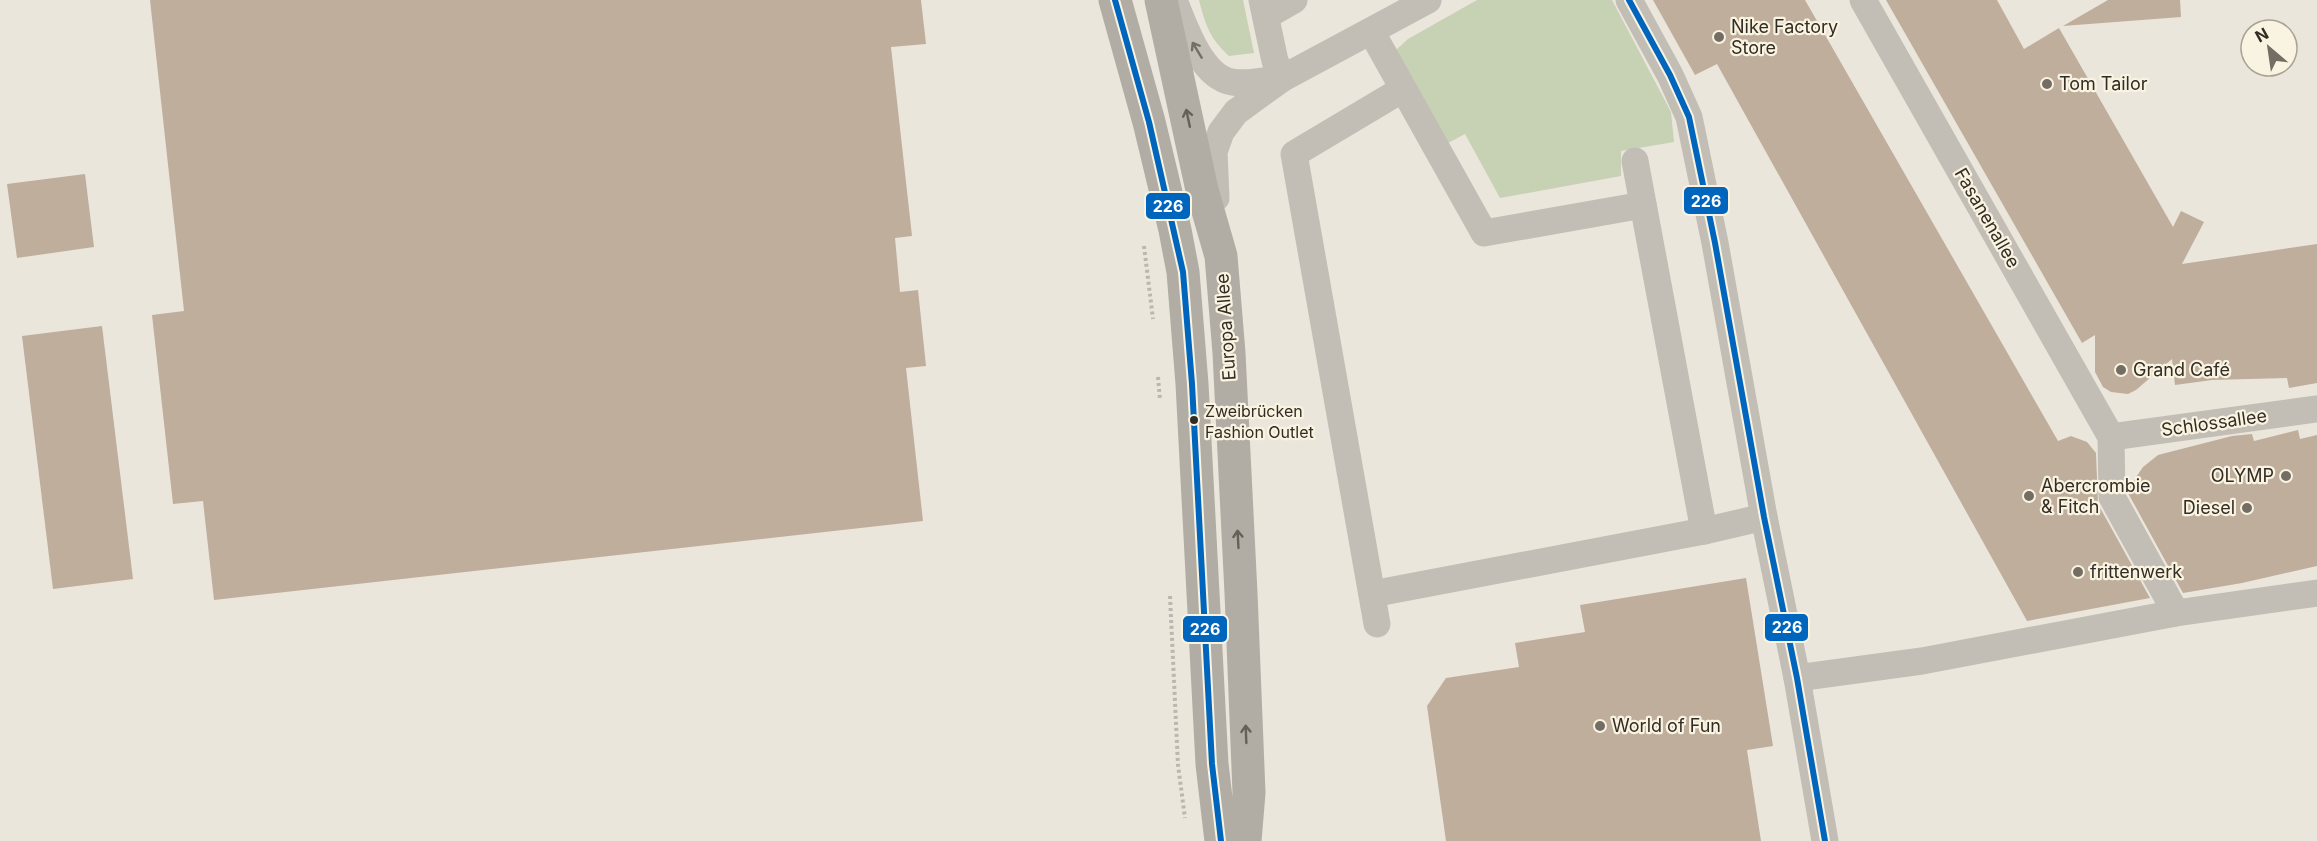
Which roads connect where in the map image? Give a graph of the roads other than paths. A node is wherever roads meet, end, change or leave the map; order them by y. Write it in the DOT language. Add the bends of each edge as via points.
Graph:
graph roads {
  1 [pos="1115,0"];
  2 [pos="1161,0"];
  3 [pos="1174,0"];
  4 [pos="1294,0"];
  5 [pos="1428,0"];
  6 [pos="1629,0"];
  7 [pos="1863,0"];
  8 [pos="1264,8"];
  9 [pos="1371,31"];
  10 [pos="1283,78"];
  11 [pos="1403,88"];
  12 [pos="1635,160"];
  13 [pos="1643,206"];
  14 [pos="1221,256"];
  15 [pos="2317,409"];
  16 [pos="2111,437"];
  17 [pos="1764,517"];
  18 [pos="1704,531"];
  19 [pos="2317,593"];
  20 [pos="1372,594"];
  21 [pos="2176,613"];
  22 [pos="1377,624"];
  23 [pos="1797,678"];
  24 [pos="1221,841"];
  25 [pos="1245,841"];
  26 [pos="1825,841"];
  1 -- 24 [label="main road, Europa Allee" via="1149,122 1183,272 1212,764"];
  14 -- 2 [label="main road, Europa Allee, one-way" via="1202,190"];
  10 -- 3 [label="street, one-way" via="1240,83 1217,75 1192,42"];
  4 -- 8 [label="street"];
  5 -- 9 [label="street"];
  6 -- 17 [label="street" via="1689,117"];
  7 -- 16 [label="street, Fasanenallee"];
  8 -- 10 [label="street" via="1275,61"];
  9 -- 10 [label="street"];
  9 -- 11 [label="street"];
  10 -- 14 [label="street" via="1236,112 1217,140 1213,164"];
  11 -- 13 [label="street" via="1484,233"];
  11 -- 20 [label="street" via="1294,154"];
  12 -- 13 [label="street"];
  13 -- 18 [label="street"];
  25 -- 14 [label="main road, Europa Allee, one-way" via="1249,793 1243,640"];
  15 -- 16 [label="street, Schlossallee"];
  16 -- 21 [label="street" via="2112,497"];
  17 -- 18 [label="street"];
  17 -- 23 [label="street"];
  18 -- 20 [label="street"];
  19 -- 21 [label="street"];
  20 -- 22 [label="street"];
  21 -- 23 [label="street" via="1922,661"];
  23 -- 26 [label="street"];
}
